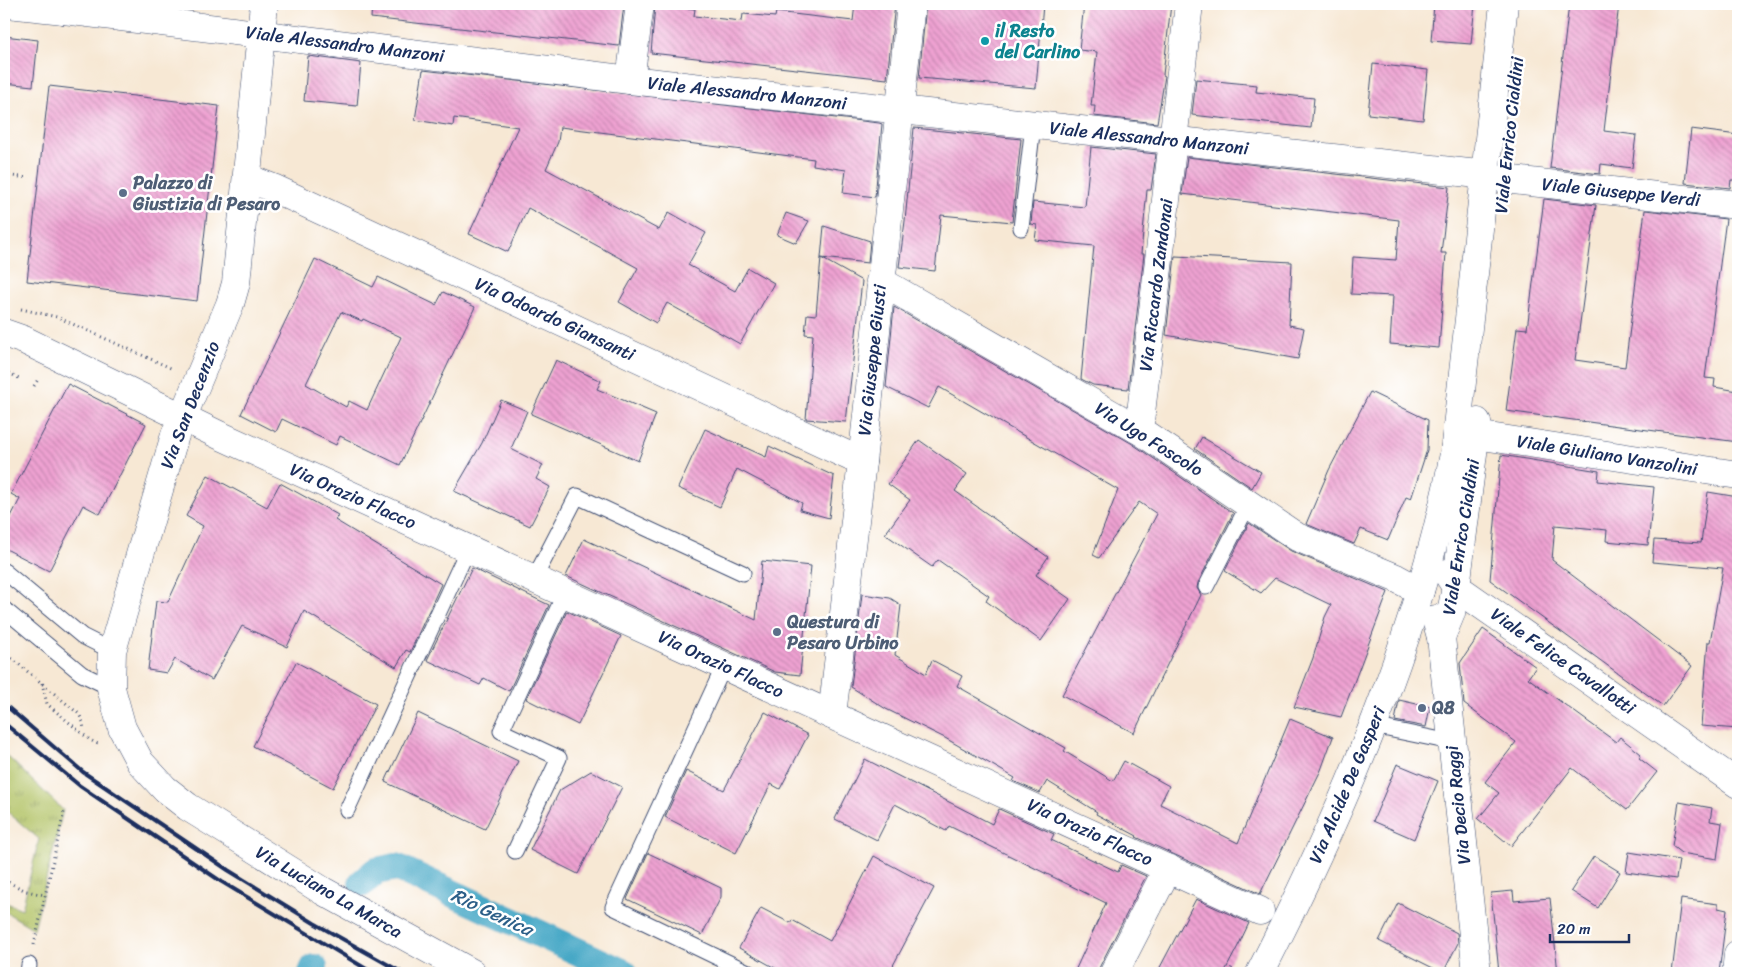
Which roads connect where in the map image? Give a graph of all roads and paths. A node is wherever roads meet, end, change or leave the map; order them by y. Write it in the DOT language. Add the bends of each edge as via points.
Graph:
graph roads {
  1 [pos="8,4"];
  2 [pos="264,4"];
  3 [pos="640,4"];
  4 [pos="911,4"];
  5 [pos="1189,4"];
  6 [pos="1504,4"];
  7 [pos="1522,4"];
  8 [pos="64,7"];
  9 [pos="261,34"];
  10 [pos="630,80"];
  11 [pos="899,110"];
  12 [pos="1033,125"];
  13 [pos="1173,140"];
  14 [pos="4,175"];
  15 [pos="1496,177"];
  16 [pos="28,178"];
  17 [pos="246,178"];
  18 [pos="1738,205"];
  19 [pos="1022,228"];
  20 [pos="880,281"];
  21 [pos="14,308"];
  22 [pos="4,333"];
  23 [pos="4,371"];
  24 [pos="19,378"];
  25 [pos="198,381"];
  26 [pos="182,418"];
  27 [pos="1139,430"];
  28 [pos="1476,435"];
  29 [pos="862,462"];
  30 [pos="1738,474"];
  31 [pos="1250,503"];
  32 [pos="1444,506"];
  33 [pos="468,549"];
  34 [pos="4,571"];
  35 [pos="743,573"];
  36 [pos="534,579"];
  37 [pos="1206,587"];
  38 [pos="1456,587"];
  39 [pos="1420,591"];
  40 [pos="565,593"];
  41 [pos="4,608"];
  42 [pos="1442,637"];
  43 [pos="112,651"];
  44 [pos="4,652"];
  45 [pos="724,666"];
  46 [pos="42,683"];
  47 [pos="111,688"];
  48 [pos="832,715"];
  49 [pos="72,725"];
  50 [pos="1373,726"];
  51 [pos="84,730"];
  52 [pos="1451,742"];
  53 [pos="1738,784"];
  54 [pos="188,807"];
  55 [pos="347,810"];
  56 [pos="64,812"];
  57 [pos="515,851"];
  58 [pos="1168,868"];
  59 [pos="4,880"];
  60 [pos="45,895"];
  61 [pos="1260,911"];
  62 [pos="1738,954"];
  63 [pos="1237,957"];
  64 [pos="29,969"];
  65 [pos="472,973"];
  66 [pos="750,973"];
  67 [pos="1114,973"];
  68 [pos="1229,973"];
  69 [pos="1260,973"];
  70 [pos="1477,973"];
  71 [pos="1736,973"];
  1 -- 8 [label="street, Viale Alessandro Manzoni"];
  2 -- 9 [label="street, Via San Decenzio"];
  3 -- 10 [label="street"];
  4 -- 11 [label="street, Via Giuseppe Giusti"];
  5 -- 13 [label="street, Via Riccardo Zandonai"];
  6 -- 15 [label="street, Viale Enrico Cialdini"];
  7 -- 15 [label="street, Viale Enrico Cialdini"];
  8 -- 9 [label="street, Viale Alessandro Manzoni"];
  9 -- 10 [label="street, Viale Alessandro Manzoni"];
  9 -- 17 [label="street, Via San Decenzio"];
  10 -- 11 [label="street, Viale Alessandro Manzoni"];
  11 -- 12 [label="street, Viale Alessandro Manzoni"];
  11 -- 20 [label="street, Via Giuseppe Giusti"];
  12 -- 13 [label="street, Viale Alessandro Manzoni"];
  12 -- 19 [label="lane"];
  13 -- 15 [label="street, Viale Alessandro Manzoni"];
  13 -- 27 [label="street, Via Riccardo Zandonai"];
  14 -- 16 [label="path"];
  15 -- 18 [label="street, Viale Giuseppe Verdi"];
  15 -- 28 [label="street, Viale Enrico Cialdini"];
  15 -- 32 [label="street, Viale Enrico Cialdini"];
  17 -- 25 [label="street, Via San Decenzio" via="236,284"];
  17 -- 29 [label="street, Via Odoardo Giansanti"];
  20 -- 27 [label="street, Via Ugo Foscolo"];
  20 -- 29 [label="street, Via Giuseppe Giusti"];
  21 -- 25 [label="path" via="57,317"];
  22 -- 26 [label="street, Via Orazio Flacco"];
  23 -- 24 [label="path"];
  25 -- 26 [label="street, Via San Decenzio"];
  26 -- 33 [label="street, Via Orazio Flacco"];
  26 -- 43 [label="street, Via San Decenzio"];
  27 -- 31 [label="street, Via Ugo Foscolo"];
  28 -- 30 [label="street, Viale Giuliano Vanzolini"];
  28 -- 38 [label="street, Viale Enrico Cialdini"];
  29 -- 48 [label="street, Via Giuseppe Giusti"];
  31 -- 37 [label="lane"];
  31 -- 39 [label="street, Via Ugo Foscolo" via="1297,537"];
  32 -- 38 [label="street, Viale Felice Cavallotti" via="1443,558"];
  32 -- 39 [label="street, Viale Enrico Cialdini"];
  33 -- 36 [label="street, Via Orazio Flacco"];
  33 -- 55 [label="lane"];
  34 -- 43 [label="lane" via="82,636"];
  35 -- 36 [label="lane" via="577,496"];
  36 -- 40 [label="street, Via Orazio Flacco"];
  38 -- 42 [label="street, Viale Enrico Cialdini"];
  38 -- 53 [label="street, Viale Felice Cavallotti"];
  39 -- 42 [label="street, Viale Enrico Cialdini" via="1434,614"];
  39 -- 50 [label="street, Via Alcide De Gasperi" via="1397,665"];
  40 -- 45 [label="street, Via Orazio Flacco"];
  40 -- 57 [label="lane" via="501,731 559,758"];
  41 -- 47 [label="lane" via="82,674"];
  42 -- 52 [label="street, Via Decio Raggi"];
  43 -- 47 [label="street, Via San Decenzio"];
  44 -- 46 [label="path"];
  45 -- 48 [label="street, Via Orazio Flacco"];
  45 -- 66 [label="lane" via="613,906"];
  46 -- 49 [label="path" via="47,704"];
  46 -- 51 [label="path" via="79,714"];
  47 -- 54 [label="street, Via San Decenzio" via="122,728 140,762 165,789"];
  48 -- 58 [label="street, Via Orazio Flacco"];
  50 -- 52 [label="lane"];
  50 -- 69 [label="street, Via Alcide De Gasperi" via="1346,793"];
  52 -- 70 [label="street, Via Decio Raggi"];
  54 -- 65 [label="street, Via Luciano La Marca" via="323,891"];
  56 -- 60 [label="path"];
  58 -- 61 [label="street, Via Orazio Flacco"];
  58 -- 67 [label="street"];
  59 -- 60 [label="path" via="26,891"];
  60 -- 64 [label="path"];
  62 -- 71 [label="street"];
  63 -- 68 [label="path"];
}
